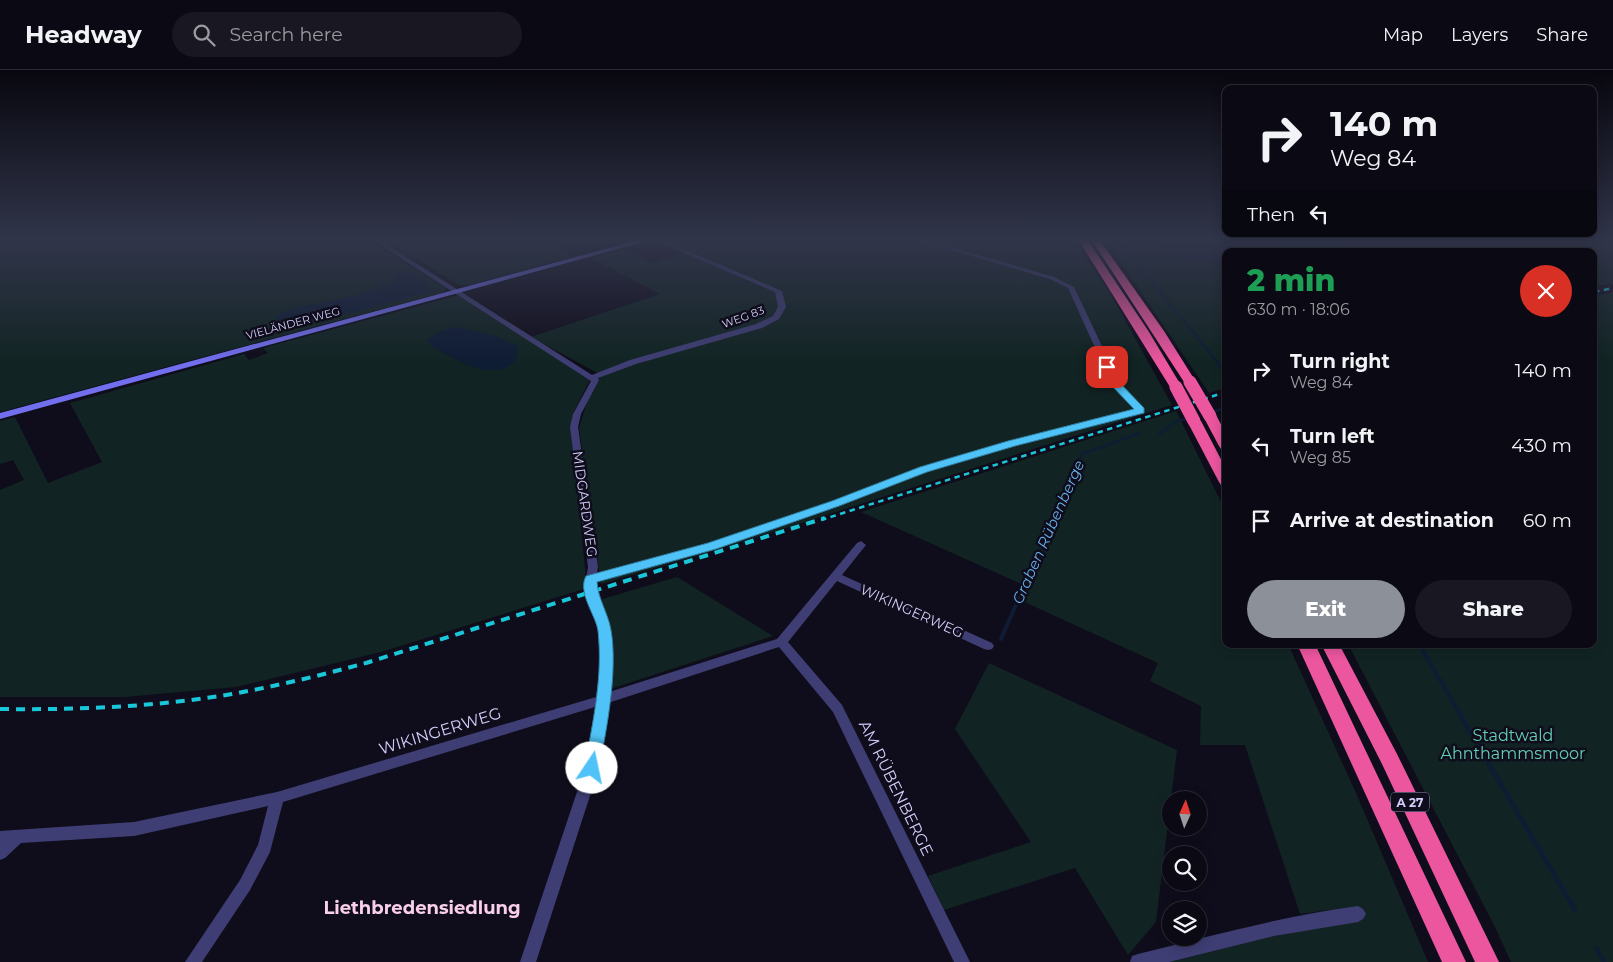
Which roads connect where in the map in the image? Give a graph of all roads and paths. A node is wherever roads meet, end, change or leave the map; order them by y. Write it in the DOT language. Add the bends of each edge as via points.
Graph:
graph roads {
  1 [pos="441,281"];
  2 [pos="496,281"];
  3 [pos="754,281"];
  4 [pos="1058,281"];
  5 [pos="1109,281"];
  6 [pos="1123,281"];
  7 [pos="458,291"];
  8 [pos="593,377"];
  9 [pos="0,416"];
  10 [pos="1222,438"];
  11 [pos="1222,474"];
  12 [pos="861,545"];
  13 [pos="835,576"];
  14 [pos="590,580"];
  15 [pos="781,642"];
  16 [pos="988,646"];
  17 [pos="1308,648"];
  18 [pos="1332,648"];
  19 [pos="603,699"];
  20 [pos="277,798"];
  21 [pos="18,837"];
  22 [pos="0,838"];
  23 [pos="0,853"];
  24 [pos="1358,914"];
  25 [pos="193,962"];
  26 [pos="528,962"];
  27 [pos="962,962"];
  28 [pos="1138,962"];
  29 [pos="1454,962"];
  30 [pos="1487,962"];
  1 -- 7 [label="street"];
  2 -- 7 [label="street, VIELÄNDER WEG"];
  3 -- 8 [label="street, WEG 83" via="778,291 782,307 776,317 759,326 633,362"];
  4 -- 14 [label="street" via="1071,287 1115,383 1140,410 924,469 836,504 712,546"];
  5 -- 11 [label="highway, bridge" via="1176,387"];
  6 -- 10 [label="highway, bridge" via="1190,382"];
  7 -- 8 [label="street"];
  7 -- 9 [label="street, VIELÄNDER WEG"];
  8 -- 14 [label="street, MIDGARDWEG" via="596,380 577,414 574,427 594,566"];
  12 -- 13 [label="street"];
  13 -- 15 [label="street"];
  13 -- 16 [label="street, WIKINGERWEG"];
  14 -- 19 [label="street, MIDGARDWEG" via="591,594 604,629 606,665"];
  15 -- 19 [label="street, WIKINGERWEG"];
  15 -- 27 [label="street, AM RÜBENBERGE" via="838,709"];
  17 -- 29 [label="highway, A 27"];
  18 -- 30 [label="highway, A 27"];
  19 -- 20 [label="street, WIKINGERWEG"];
  19 -- 26 [label="street, MIDGARDWEG" via="592,768"];
  20 -- 21 [label="street, WIKINGERWEG" via="134,829"];
  20 -- 25 [label="street" via="265,847 245,885"];
  21 -- 22 [label="street, WIKINGERWEG"];
  21 -- 23 [label="street"];
  24 -- 28 [label="street" via="1267,930"];
}
